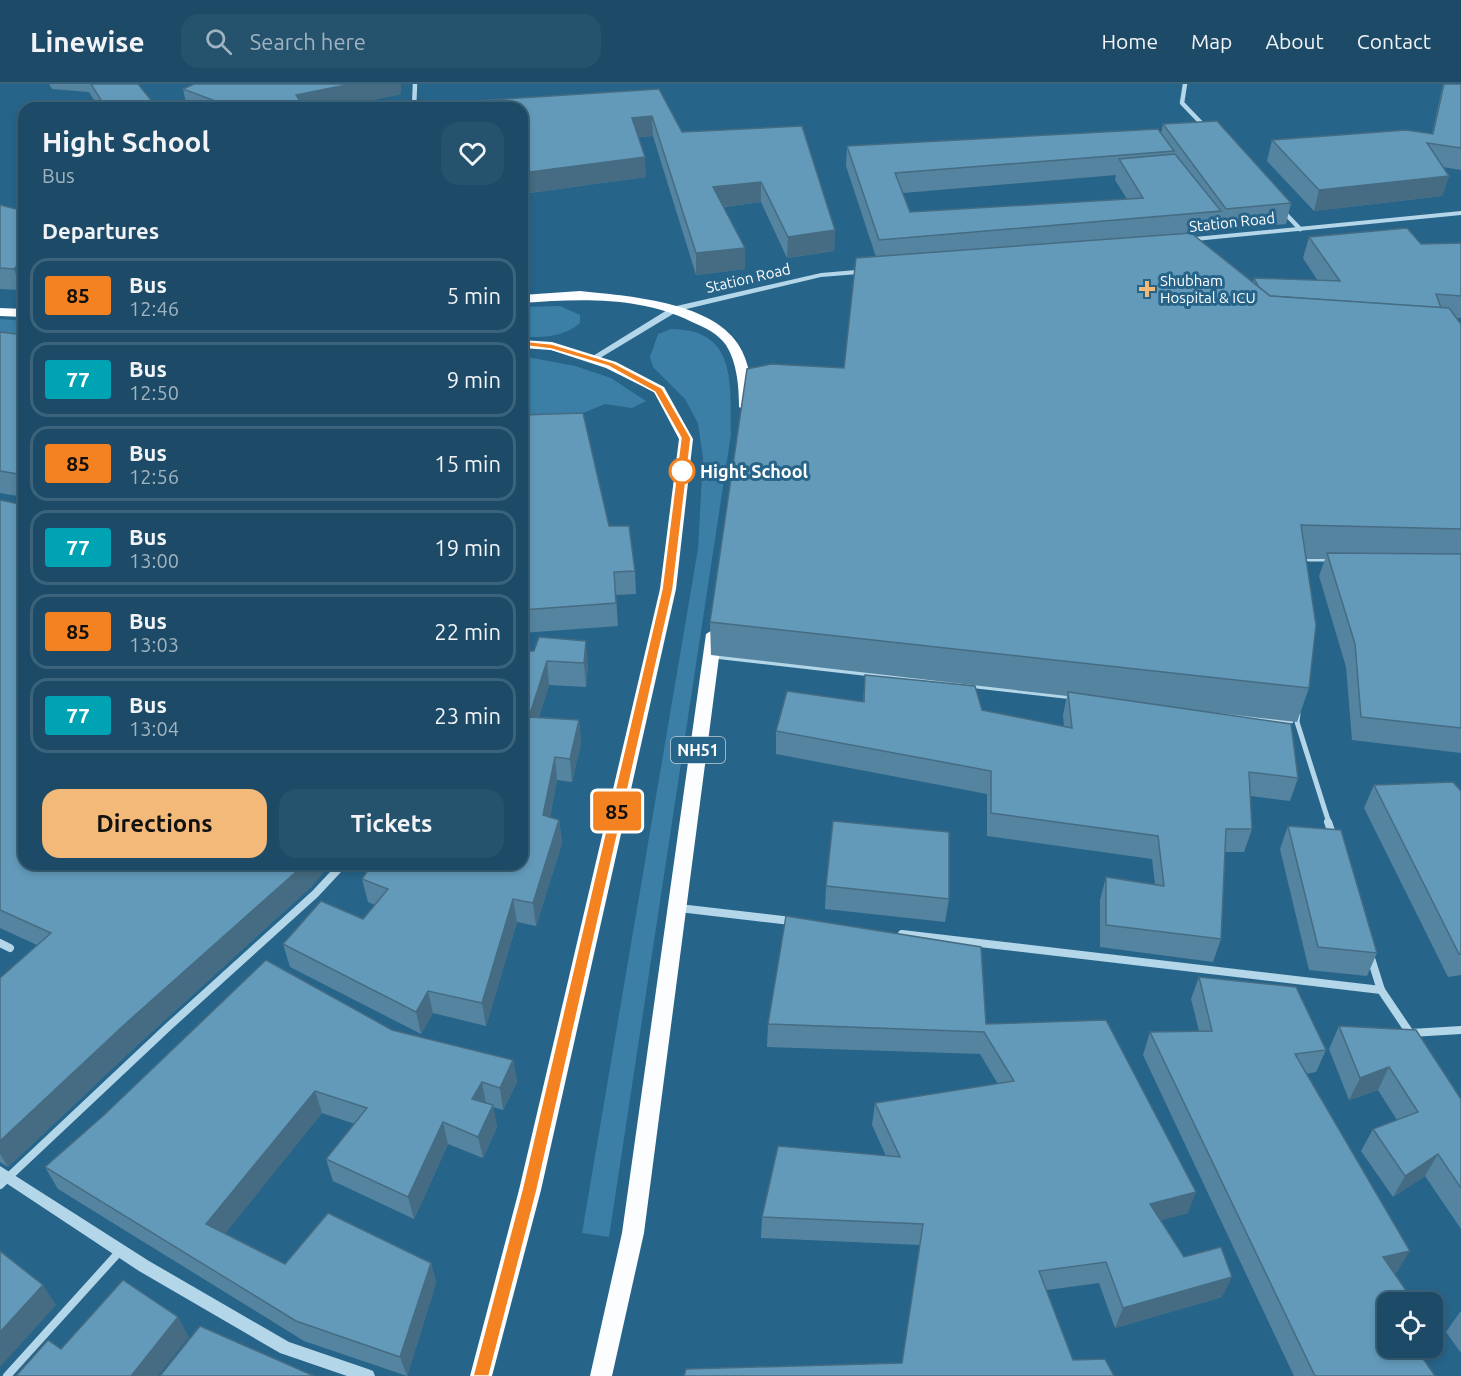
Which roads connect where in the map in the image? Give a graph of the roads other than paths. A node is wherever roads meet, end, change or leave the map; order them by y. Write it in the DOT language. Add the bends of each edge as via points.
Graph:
graph roads {
  1 [pos="416,84"];
  2 [pos="1185,84"];
  3 [pos="414,102"];
  4 [pos="1213,136"];
  5 [pos="1281,208"];
  6 [pos="1461,213"];
  7 [pos="1300,229"];
  8 [pos="1172,241"];
  9 [pos="879,270"];
  10 [pos="528,298"];
  11 [pos="675,309"];
  12 [pos="0,312"];
  13 [pos="18,313"];
  14 [pos="528,344"];
  15 [pos="592,359"];
  16 [pos="744,422"];
  17 [pos="1302,559"];
  18 [pos="1336,559"];
  19 [pos="716,621"];
  20 [pos="711,655"];
  21 [pos="1087,698"];
  22 [pos="1300,701"];
  23 [pos="1180,709"];
  24 [pos="1297,722"];
  25 [pos="1336,845"];
  26 [pos="337,870"];
  27 [pos="676,908"];
  28 [pos="794,922"];
  29 [pos="888,933"];
  30 [pos="0,943"];
  31 [pos="1367,946"];
  32 [pos="10,948"];
  33 [pos="1381,990"];
  34 [pos="1461,1030"];
  35 [pos="1410,1033"];
  36 [pos="1416,1043"];
  37 [pos="3,1178"];
  38 [pos="120,1251"];
  39 [pos="7,1376"];
  40 [pos="368,1376"];
  41 [pos="481,1376"];
  42 [pos="601,1376"];
  1 -- 3 [label="street"];
  2 -- 4 [label="street" via="1182,103"];
  5 -- 7 [label="street"];
  6 -- 7 [label="street, Station Road"];
  7 -- 8 [label="street, Station Road"];
  9 -- 11 [label="street, Station Road" via="821,275"];
  10 -- 11 [label="highway" via="580,295"];
  11 -- 15 [label="street, Station Road"];
  11 -- 16 [label="highway" via="719,330 733,346 747,401"];
  12 -- 13 [label="highway"];
  14 -- 15 [label="highway" via="552,346"];
  15 -- 41 [label="highway" via="611,364 659,390 686,438 668,589 530,1190"];
  17 -- 18 [label="street"];
  19 -- 20 [label="highway, NH51"];
  20 -- 21 [label="street"];
  20 -- 27 [label="highway, NH51"];
  22 -- 24 [label="street"];
  23 -- 24 [label="street"];
  24 -- 25 [label="street"];
  26 -- 37 [label="street"];
  27 -- 28 [label="street"];
  27 -- 42 [label="highway, NH51" via="633,1233"];
  29 -- 33 [label="street"];
  30 -- 32 [label="street"];
  31 -- 33 [label="street"];
  33 -- 35 [label="street"];
  34 -- 35 [label="street"];
  35 -- 36 [label="street"];
  37 -- 38 [label="street"];
  38 -- 39 [label="street"];
  38 -- 40 [label="street" via="285,1348"];
}
